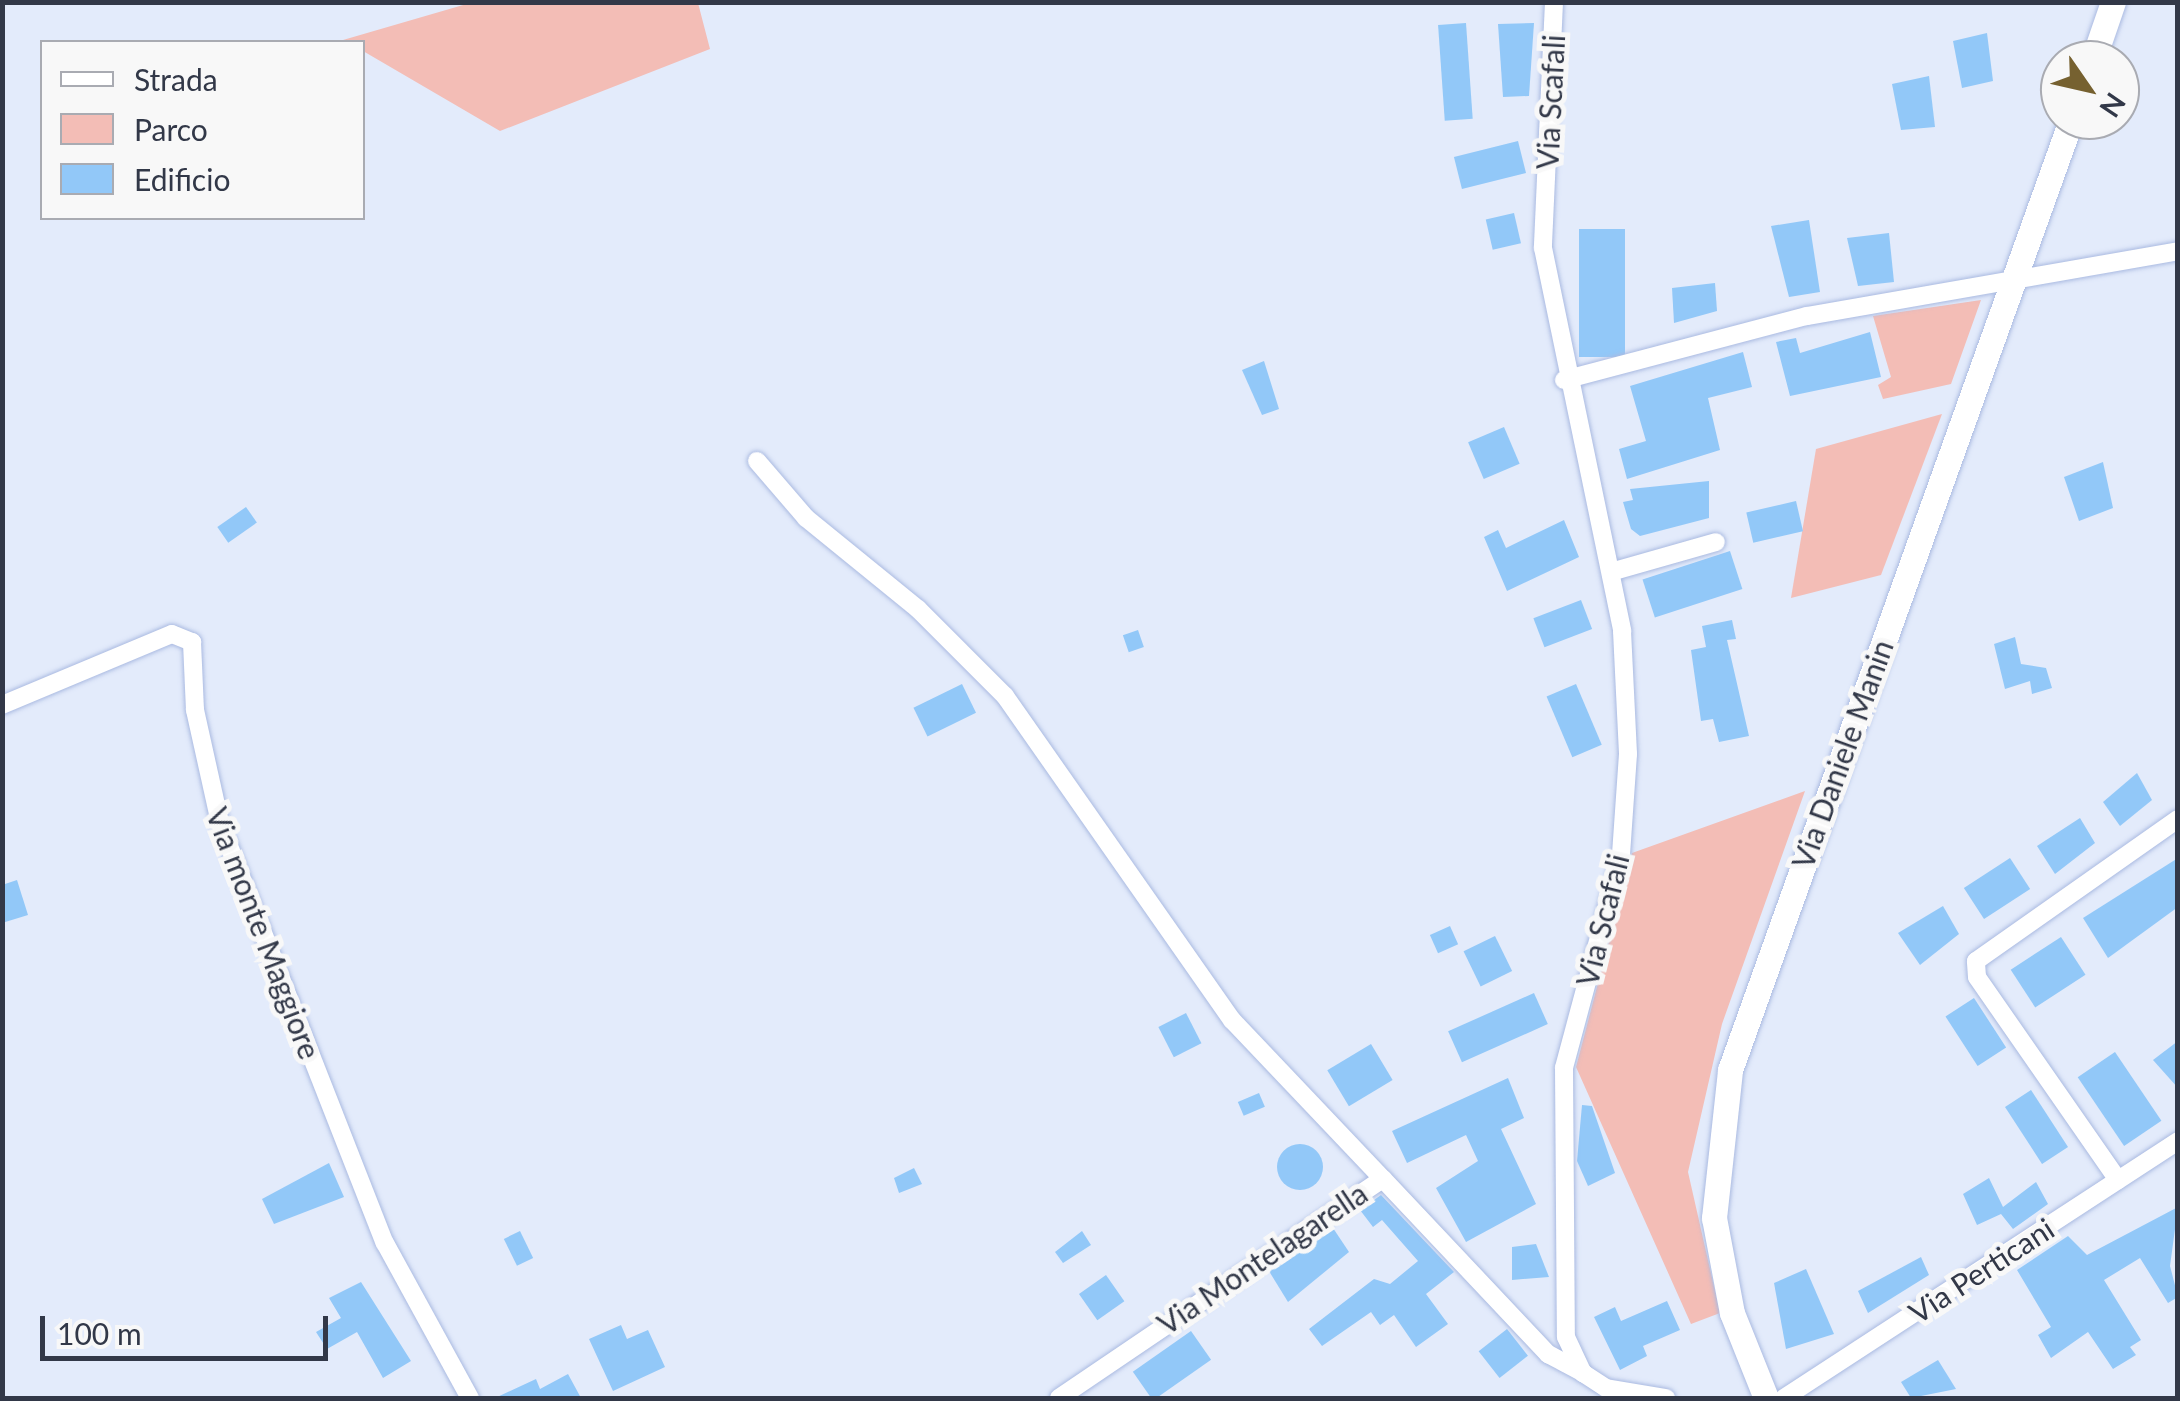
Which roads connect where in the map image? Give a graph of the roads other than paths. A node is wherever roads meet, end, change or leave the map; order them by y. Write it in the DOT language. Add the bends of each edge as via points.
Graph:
graph roads {
  1 [pos="1554,2"];
  2 [pos="2113,2"];
  3 [pos="2099,40"];
  4 [pos="2064,140"];
  5 [pos="2178,251"];
  6 [pos="2013,283"];
  7 [pos="1564,380"];
  8 [pos="756,461"];
  9 [pos="1716,542"];
  10 [pos="1612,572"];
  11 [pos="2,704"];
  12 [pos="2178,819"];
  13 [pos="2178,1141"];
  14 [pos="1384,1179"];
  15 [pos="2118,1180"];
  16 [pos="1583,1373"];
  17 [pos="470,1398"];
  18 [pos="1060,1398"];
  19 [pos="1666,1398"];
  20 [pos="1766,1398"];
  21 [pos="1784,1398"];
  1 -- 7 [label="street, Via Scafali" via="1543,248"];
  2 -- 3 [label="main road"];
  4 -- 6 [label="main road, Via Daniele Manin"];
  5 -- 6 [label="street"];
  6 -- 7 [label="street" via="1808,316"];
  6 -- 20 [label="main road, Via Daniele Manin" via="1730,1070 1714,1218 1732,1313"];
  7 -- 10 [label="street, Via Scafali"];
  8 -- 14 [label="street" via="806,518 1005,696 1232,1020"];
  9 -- 10 [label="street"];
  10 -- 16 [label="street, Via Scafali" via="1628,754 1621,856 1564,1068 1566,1337"];
  11 -- 17 [label="street, Via monte Maggiore" via="172,634 192,642 197,726 220,823 385,1243"];
  12 -- 15 [label="street" via="1976,960 1976,977"];
  13 -- 15 [label="street, Via Perticani"];
  14 -- 16 [label="street, Via Montelagarella" via="1548,1354"];
  14 -- 18 [label="street, Via Montelagarella" via="1363,1184"];
  15 -- 21 [label="street, Via Perticani"];
  16 -- 19 [label="street" via="1606,1388"];
}
